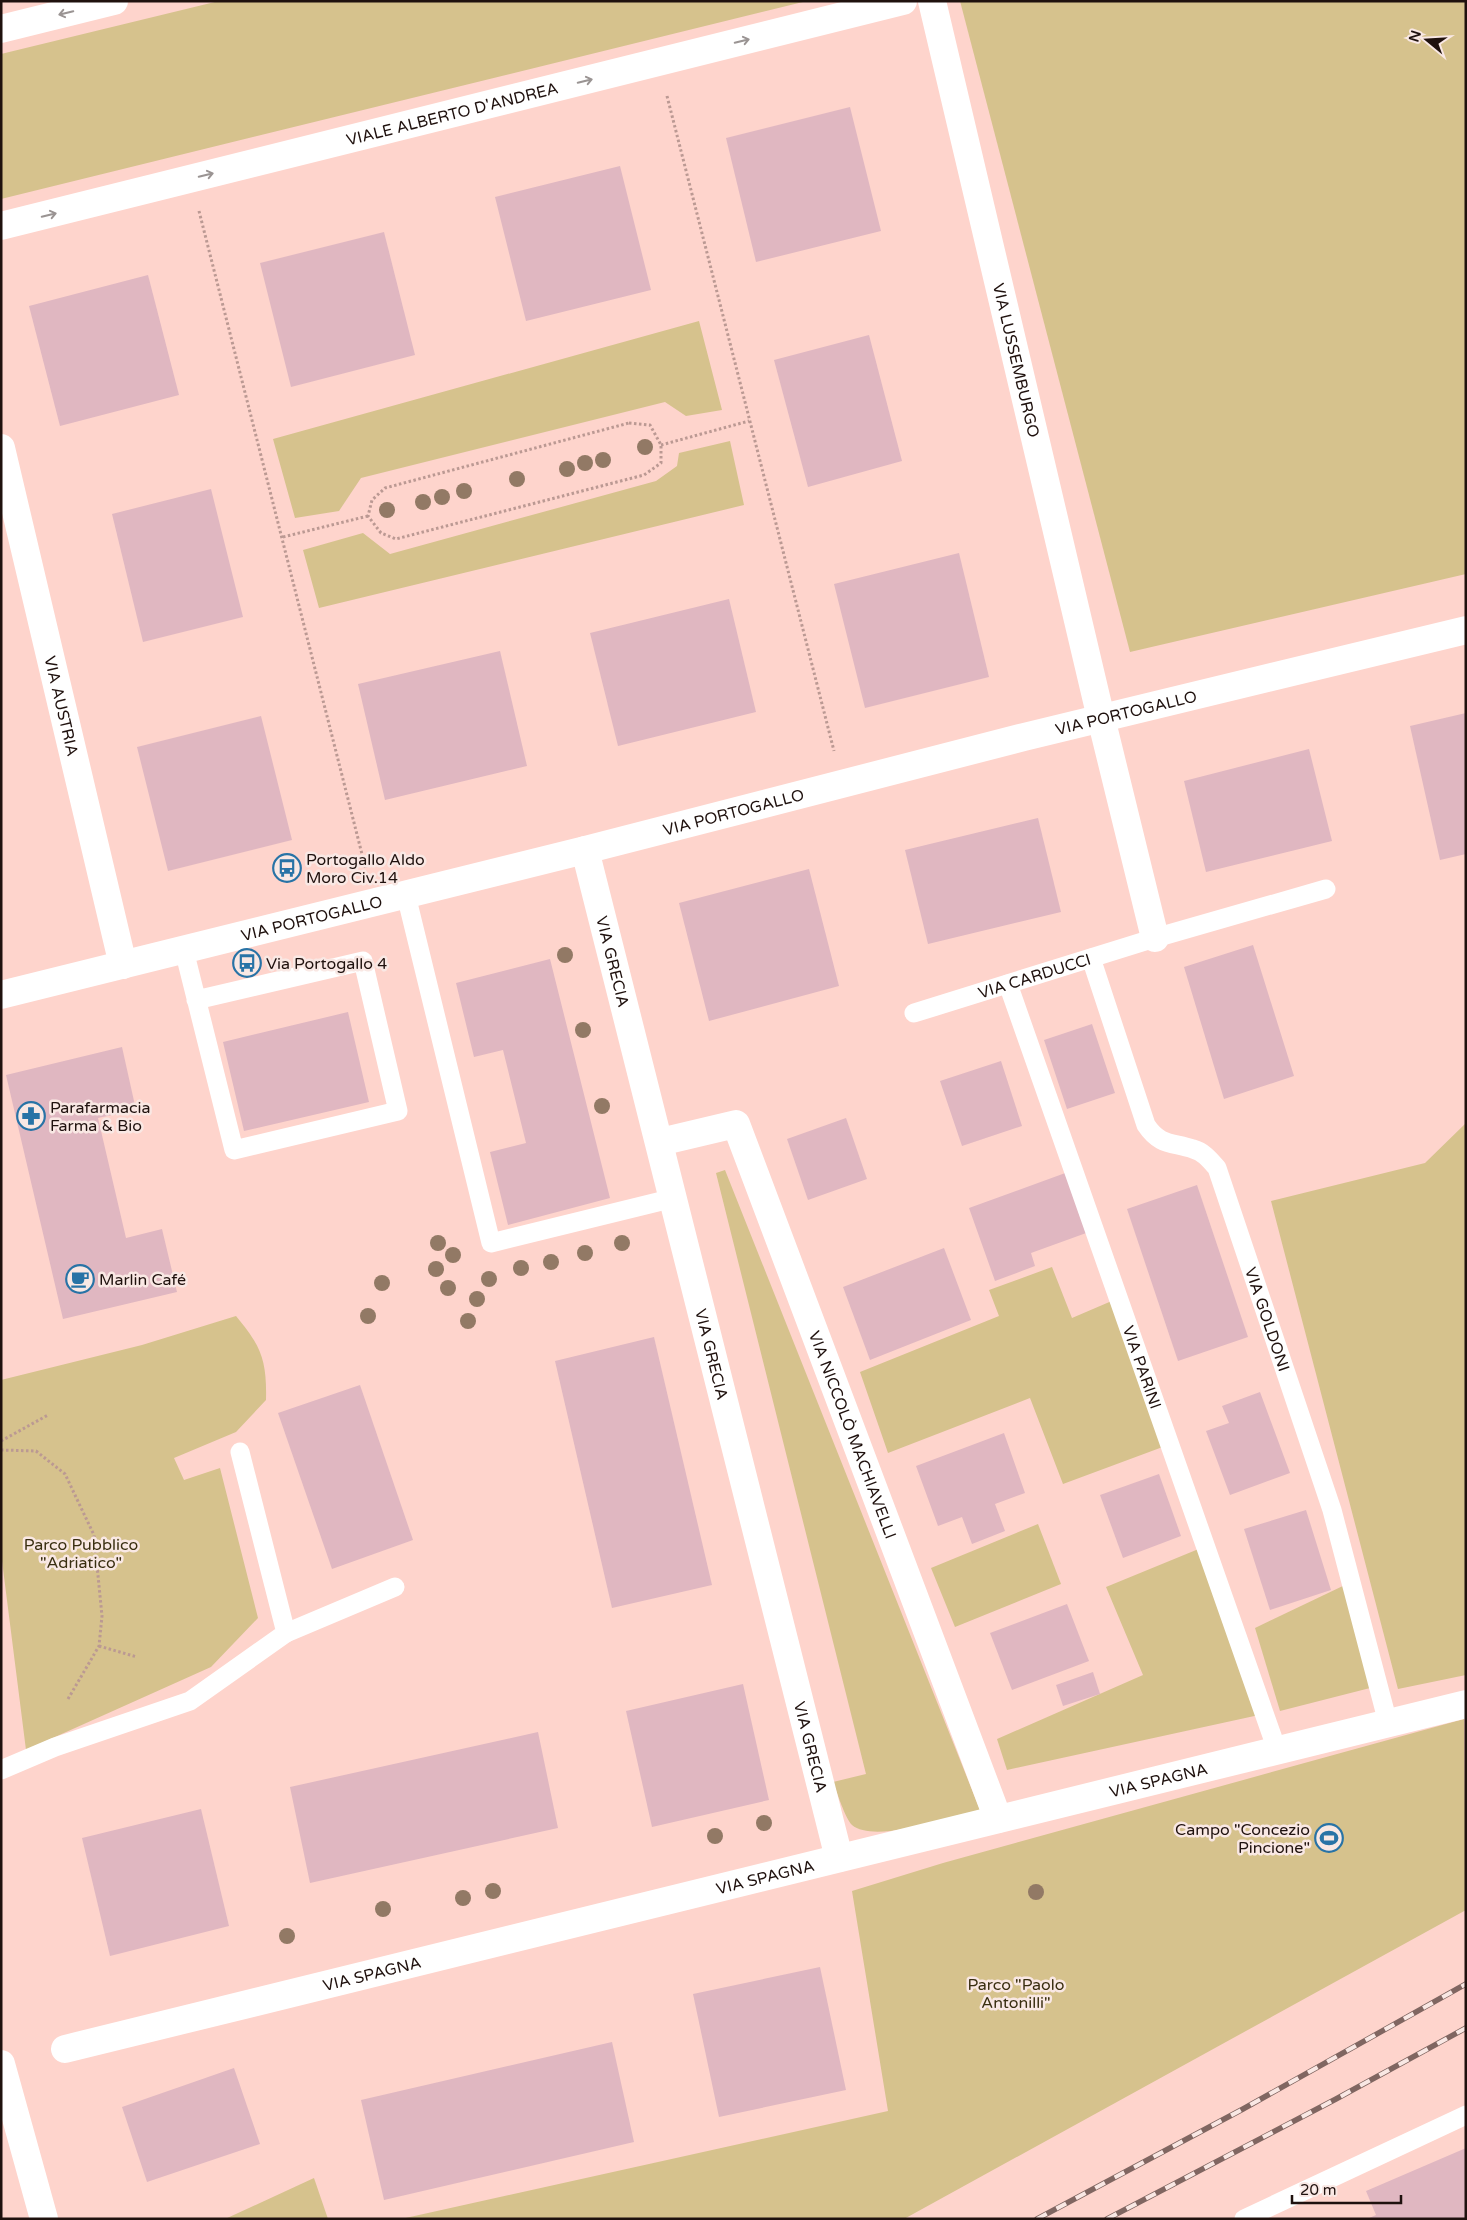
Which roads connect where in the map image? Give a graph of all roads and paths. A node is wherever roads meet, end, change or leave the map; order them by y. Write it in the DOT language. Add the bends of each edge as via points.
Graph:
graph roads {
  1 [pos="114,1"];
  2 [pos="903,1"];
  3 [pos="932,1"];
  4 [pos="1,29"];
  5 [pos="667,96"];
  6 [pos="199,210"];
  7 [pos="1,226"];
  8 [pos="749,421"];
  9 [pos="661,445"];
  10 [pos="1,448"];
  11 [pos="368,516"];
  12 [pos="282,537"];
  13 [pos="1466,630"];
  14 [pos="1101,718"];
  15 [pos="834,751"];
  16 [pos="585,850"];
  17 [pos="366,870"];
  18 [pos="1326,889"];
  19 [pos="406,895"];
  20 [pos="1167,935"];
  21 [pos="184,950"];
  22 [pos="1092,958"];
  23 [pos="123,965"];
  24 [pos="1008,984"];
  25 [pos="1,995"];
  26 [pos="196,1000"];
  27 [pos="914,1013"];
  28 [pos="660,1142"];
  29 [pos="674,1198"];
  30 [pos="48,1415"];
  31 [pos="1,1441"];
  32 [pos="1,1450"];
  33 [pos="240,1452"];
  34 [pos="396,1587"];
  35 [pos="286,1633"];
  36 [pos="99,1646"];
  37 [pos="137,1657"];
  38 [pos="68,1700"];
  39 [pos="1466,1704"];
  40 [pos="1388,1723"];
  41 [pos="1277,1750"];
  42 [pos="1,1770"];
  43 [pos="998,1819"];
  44 [pos="839,1858"];
  45 [pos="65,2049"];
  46 [pos="1,2064"];
  47 [pos="1466,2115"];
  48 [pos="44,2219"];
  49 [pos="1244,2219"];
  1 -- 4 [label="street, one-way"];
  7 -- 2 [label="street, VIALE ALBERTO D'ANDREA, one-way"];
  3 -- 14 [label="street, VIA LUSSEMBURGO"];
  5 -- 8 [label="path"];
  6 -- 12 [label="path"];
  8 -- 9 [label="path"];
  8 -- 15 [label="path"];
  9 -- 11 [label="path" via="650,425 629,424 385,488 372,500"];
  9 -- 11 [label="path" via="660,463 644,475 396,539 382,533"];
  10 -- 23 [label="street, VIA AUSTRIA"];
  11 -- 12 [label="path"];
  12 -- 17 [label="path"];
  13 -- 14 [label="street, VIA PORTOGALLO"];
  14 -- 16 [label="street, VIA PORTOGALLO"];
  14 -- 20 [label="street"];
  16 -- 19 [label="street, VIA PORTOGALLO"];
  16 -- 28 [label="street, VIA GRECIA"];
  18 -- 20 [label="lane, VIA CARDUCCI"];
  19 -- 21 [label="street, VIA PORTOGALLO"];
  19 -- 29 [label="lane" via="491,1243"];
  20 -- 22 [label="lane, VIA CARDUCCI"];
  21 -- 23 [label="street, VIA PORTOGALLO"];
  21 -- 26 [label="lane"];
  22 -- 24 [label="lane, VIA CARDUCCI"];
  22 -- 40 [label="lane, VIA GOLDONI" via="1146,1125 1161,1141 1194,1149 1208,1157 1217,1168 1332,1510"];
  23 -- 25 [label="street, VIA PORTOGALLO"];
  24 -- 27 [label="lane, VIA CARDUCCI"];
  24 -- 41 [label="lane, VIA PARINI"];
  26 -- 26 [label="lane" via="363,961 398,1111 234,1150"];
  28 -- 29 [label="street, VIA GRECIA"];
  28 -- 43 [label="street, VIA NICCOLÒ MACHIAVELLI" via="736,1124"];
  29 -- 44 [label="street, VIA GRECIA"];
  30 -- 31 [label="path"];
  32 -- 36 [label="path" via="36,1451 65,1474 94,1535 102,1616"];
  33 -- 35 [label="lane"];
  34 -- 35 [label="lane"];
  35 -- 42 [label="lane" via="190,1701 55,1747"];
  36 -- 37 [label="path"];
  36 -- 38 [label="path"];
  39 -- 40 [label="street, VIA SPAGNA"];
  40 -- 41 [label="street, VIA SPAGNA"];
  41 -- 43 [label="street, VIA SPAGNA"];
  43 -- 44 [label="street, VIA SPAGNA"];
  44 -- 45 [label="street, VIA SPAGNA"];
  46 -- 48 [label="street"];
  47 -- 49 [label="lane"];
}
